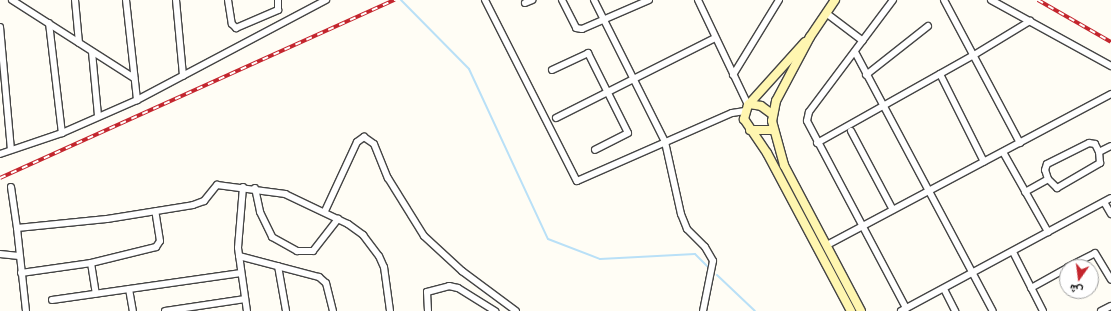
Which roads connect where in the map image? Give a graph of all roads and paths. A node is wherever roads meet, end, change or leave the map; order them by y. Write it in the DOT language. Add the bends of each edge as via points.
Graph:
graph roads {
  1 [pos="12,0"];
  2 [pos="75,0"];
  3 [pos="126,0"];
  4 [pos="176,0"];
  5 [pos="228,0"];
  6 [pos="278,0"];
  7 [pos="326,0"];
  8 [pos="485,0"];
  9 [pos="532,0"];
  10 [pos="562,0"];
  11 [pos="594,0"];
  12 [pos="649,0"];
  13 [pos="698,0"];
  14 [pos="779,0"];
  15 [pos="835,0"];
  16 [pos="893,0"];
  17 [pos="944,0"];
  18 [pos="991,0"];
  19 [pos="525,3"];
  20 [pos="826,13"];
  21 [pos="604,21"];
  22 [pos="1030,21"];
  23 [pos="49,23"];
  24 [pos="0,26"];
  25 [pos="928,26"];
  26 [pos="810,37"];
  27 [pos="715,38"];
  28 [pos="863,41"];
  29 [pos="79,43"];
  30 [pos="92,52"];
  31 [pos="855,52"];
  32 [pos="974,55"];
  33 [pos="1111,66"];
  34 [pos="552,70"];
  35 [pos="940,74"];
  36 [pos="733,75"];
  37 [pos="866,75"];
  38 [pos="183,76"];
  39 [pos="134,78"];
  40 [pos="634,78"];
  41 [pos="608,92"];
  42 [pos="1111,94"];
  43 [pos="137,100"];
  44 [pos="884,105"];
  45 [pos="747,107"];
  46 [pos="772,114"];
  47 [pos="98,115"];
  48 [pos="556,118"];
  49 [pos="750,130"];
  50 [pos="773,130"];
  51 [pos="851,131"];
  52 [pos="62,133"];
  53 [pos="665,142"];
  54 [pos="817,143"];
  55 [pos="1020,143"];
  56 [pos="1111,146"];
  57 [pos="11,150"];
  58 [pos="595,150"];
  59 [pos="1003,152"];
  60 [pos="1099,152"];
  61 [pos="0,154"];
  62 [pos="984,162"];
  63 [pos="1048,179"];
  64 [pos="11,187"];
  65 [pos="243,187"];
  66 [pos="255,188"];
  67 [pos="929,191"];
  68 [pos="1024,192"];
  69 [pos="1111,198"];
  70 [pos="1104,202"];
  71 [pos="893,210"];
  72 [pos="155,211"];
  73 [pos="325,211"];
  74 [pos="1111,214"];
  75 [pos="338,219"];
  76 [pos="862,227"];
  77 [pos="17,228"];
  78 [pos="1048,232"];
  79 [pos="826,245"];
  80 [pos="1013,252"];
  81 [pos="0,254"];
  82 [pos="19,256"];
  83 [pos="238,256"];
  84 [pos="1083,259"];
  85 [pos="1099,259"];
  86 [pos="1099,260"];
  87 [pos="91,263"];
  88 [pos="278,266"];
  89 [pos="1059,272"];
  90 [pos="21,273"];
  91 [pos="241,273"];
  92 [pos="973,274"];
  93 [pos="1111,280"];
  94 [pos="1031,288"];
  95 [pos="129,289"];
  96 [pos="944,289"];
  97 [pos="96,294"];
  98 [pos="245,299"];
  99 [pos="52,300"];
  100 [pos="1111,306"];
  101 [pos="903,310"];
  102 [pos="26,311"];
  103 [pos="133,311"];
  104 [pos="165,311"];
  105 [pos="247,311"];
  106 [pos="286,311"];
  107 [pos="333,311"];
  108 [pos="390,311"];
  109 [pos="428,311"];
  110 [pos="495,311"];
  111 [pos="516,311"];
  112 [pos="703,311"];
  113 [pos="851,311"];
  114 [pos="861,311"];
  115 [pos="956,311"];
  116 [pos="993,311"];
  117 [pos="1043,311"];
  118 [pos="1101,311"];
  1 -- 23 [label="street"];
  2 -- 29 [label="street"];
  3 -- 39 [label="street"];
  4 -- 38 [label="street"];
  5 -- 6 [label="street" via="232,24 236,28 278,10"];
  7 -- 38 [label="street"];
  8 -- 53 [label="street" via="577,181"];
  9 -- 19 [label="street"];
  10 -- 21 [label="street" via="576,28 582,29"];
  11 -- 21 [label="street"];
  12 -- 21 [label="street"];
  13 -- 27 [label="street"];
  14 -- 36 [label="street"];
  15 -- 20 [label="main road"];
  16 -- 28 [label="street"];
  17 -- 32 [label="street"];
  18 -- 22 [label="street"];
  20 -- 26 [label="main road"];
  20 -- 28 [label="street"];
  21 -- 40 [label="street"];
  22 -- 32 [label="street"];
  22 -- 33 [label="street"];
  23 -- 29 [label="street"];
  23 -- 52 [label="street"];
  24 -- 57 [label="street"];
  25 -- 37 [label="street"];
  26 -- 45 [label="main road"];
  26 -- 46 [label="main road"];
  27 -- 36 [label="street"];
  27 -- 40 [label="street"];
  28 -- 31 [label="street"];
  29 -- 30 [label="street"];
  30 -- 39 [label="street"];
  30 -- 47 [label="street"];
  31 -- 37 [label="street"];
  31 -- 54 [label="street" via="809,112 807,125"];
  32 -- 35 [label="street"];
  32 -- 55 [label="street"];
  34 -- 41 [label="street" via="588,53"];
  35 -- 44 [label="street"];
  35 -- 62 [label="street"];
  36 -- 45 [label="street"];
  37 -- 44 [label="street"];
  38 -- 43 [label="street"];
  39 -- 43 [label="street"];
  40 -- 41 [label="street"];
  40 -- 53 [label="street"];
  41 -- 48 [label="street"];
  41 -- 58 [label="street" via="628,133"];
  42 -- 55 [label="street"];
  43 -- 47 [label="street"];
  44 -- 54 [label="street"];
  44 -- 67 [label="street"];
  45 -- 46 [label="main road" via="761,106"];
  45 -- 49 [label="main road" via="744,119"];
  45 -- 53 [label="street"];
  46 -- 50 [label="main road"];
  47 -- 52 [label="street"];
  49 -- 50 [label="main road"];
  49 -- 113 [label="main road" via="767,153"];
  50 -- 79 [label="main road" via="784,165"];
  51 -- 71 [label="street"];
  52 -- 57 [label="street"];
  53 -- 112 [label="street" via="681,214 687,229 705,247 713,261"];
  54 -- 76 [label="street"];
  55 -- 59 [label="street"];
  56 -- 60 [label="street"];
  57 -- 61 [label="street"];
  59 -- 62 [label="street"];
  59 -- 68 [label="street"];
  60 -- 63 [label="street" via="1100,164 1057,188"];
  60 -- 63 [label="street" via="1095,144 1089,143 1047,164 1045,170"];
  62 -- 67 [label="street"];
  63 -- 68 [label="street"];
  64 -- 77 [label="street"];
  65 -- 66 [label="street"];
  65 -- 72 [label="street" via="217,186 212,194 198,204"];
  65 -- 83 [label="street"];
  66 -- 73 [label="street" via="297,198"];
  66 -- 75 [label="street" via="260,212 272,238 297,250 313,251"];
  67 -- 71 [label="street"];
  67 -- 92 [label="street"];
  68 -- 78 [label="street"];
  69 -- 70 [label="street"];
  70 -- 74 [label="street"];
  70 -- 78 [label="street"];
  71 -- 76 [label="street"];
  72 -- 77 [label="street"];
  72 -- 87 [label="street" via="160,241 156,247"];
  73 -- 75 [label="street"];
  73 -- 111 [label="street" via="357,142 364,137 374,144 388,178 424,236 462,271"];
  75 -- 108 [label="street" via="363,235 379,256 384,268"];
  76 -- 79 [label="street"];
  76 -- 101 [label="street"];
  77 -- 82 [label="street"];
  78 -- 80 [label="street"];
  79 -- 114 [label="main road"];
  80 -- 92 [label="street"];
  80 -- 94 [label="street"];
  81 -- 82 [label="street"];
  82 -- 90 [label="street"];
  83 -- 88 [label="street"];
  83 -- 91 [label="street"];
  84 -- 85 [label="street" via="1095,253"];
  86 -- 93 [label="street"];
  87 -- 90 [label="street"];
  87 -- 97 [label="street"];
  88 -- 106 [label="street"];
  88 -- 107 [label="street" via="324,280"];
  89 -- 94 [label="street"];
  90 -- 102 [label="street"];
  91 -- 95 [label="street"];
  91 -- 98 [label="street"];
  92 -- 96 [label="street"];
  92 -- 116 [label="street"];
  94 -- 117 [label="street"];
  95 -- 97 [label="street"];
  95 -- 103 [label="street"];
  96 -- 101 [label="street"];
  96 -- 115 [label="street"];
  97 -- 99 [label="street"];
  98 -- 104 [label="street"];
  98 -- 105 [label="street"];
  100 -- 118 [label="street"];
  109 -- 110 [label="street" via="427,292 449,286 458,288"];
}
